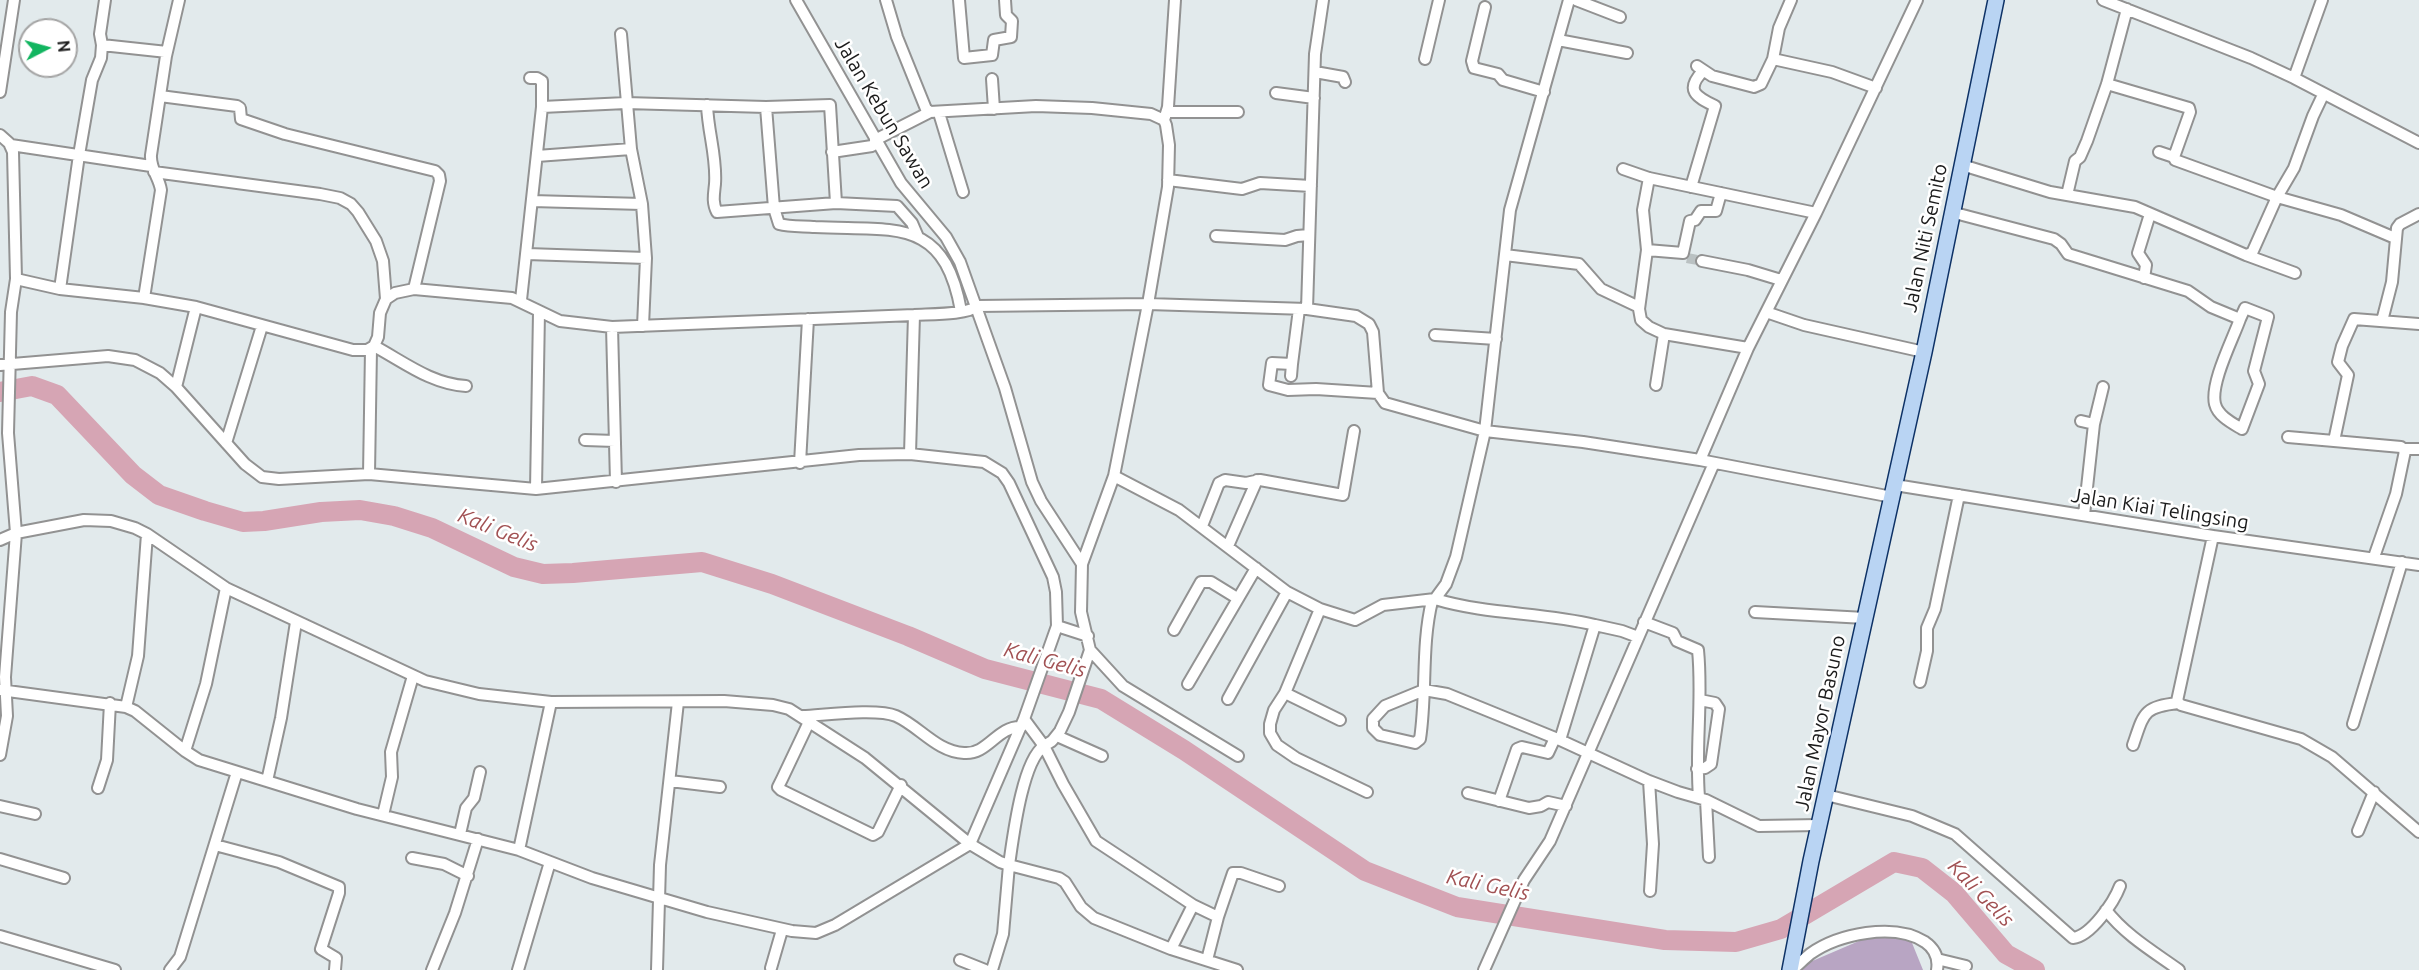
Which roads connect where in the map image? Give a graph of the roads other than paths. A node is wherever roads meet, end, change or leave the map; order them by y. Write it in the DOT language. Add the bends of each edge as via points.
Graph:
graph roads {
  1 [pos="14,0"];
  2 [pos="105,0"];
  3 [pos="179,0"];
  4 [pos="796,0"];
  5 [pos="886,0"];
  6 [pos="959,0"];
  7 [pos="1005,0"];
  8 [pos="1175,0"];
  9 [pos="1323,0"];
  10 [pos="1439,0"];
  11 [pos="1569,0"];
  12 [pos="1575,0"];
  13 [pos="1791,0"];
  14 [pos="1917,0"];
  15 [pos="1996,0"];
  16 [pos="2103,0"];
  17 [pos="2322,0"];
  18 [pos="1485,7"];
  19 [pos="2127,9"];
  20 [pos="1620,17"];
  21 [pos="621,34"];
  22 [pos="1558,40"];
  23 [pos="102,45"];
  24 [pos="167,52"];
  25 [pos="1627,53"];
  26 [pos="1425,59"];
  27 [pos="1773,59"];
  28 [pos="1315,72"];
  29 [pos="530,78"];
  30 [pos="2294,78"];
  31 [pos="992,79"];
  32 [pos="1345,81"];
  33 [pos="2107,84"];
  34 [pos="1876,88"];
  35 [pos="0,92"];
  36 [pos="1544,92"];
  37 [pos="1276,93"];
  38 [pos="2324,95"];
  39 [pos="160,96"];
  40 [pos="1314,98"];
  41 [pos="631,103"];
  42 [pos="707,105"];
  43 [pos="542,107"];
  44 [pos="766,107"];
  45 [pos="994,109"];
  46 [pos="1238,112"];
  47 [pos="934,113"];
  48 [pos="1166,116"];
  49 [pos="0,135"];
  50 [pos="2419,143"];
  51 [pos="871,144"];
  52 [pos="11,145"];
  53 [pos="631,149"];
  54 [pos="832,152"];
  55 [pos="2159,152"];
  56 [pos="79,155"];
  57 [pos="537,156"];
  58 [pos="2174,157"];
  59 [pos="1962,165"];
  60 [pos="153,169"];
  61 [pos="1623,170"];
  62 [pos="1649,178"];
  63 [pos="1168,180"];
  64 [pos="1311,186"];
  65 [pos="1691,187"];
  66 [pos="963,192"];
  67 [pos="1721,193"];
  68 [pos="2067,195"];
  69 [pos="2277,197"];
  70 [pos="532,201"];
  71 [pos="836,203"];
  72 [pos="642,204"];
  73 [pos="774,208"];
  74 [pos="1951,212"];
  75 [pos="1816,213"];
  76 [pos="2150,214"];
  77 [pos="2419,214"];
  78 [pos="1309,235"];
  79 [pos="1216,236"];
  80 [pos="918,237"];
  81 [pos="2396,238"];
  82 [pos="1647,250"];
  83 [pos="527,254"];
  84 [pos="1505,255"];
  85 [pos="2246,255"];
  86 [pos="646,258"];
  87 [pos="1702,261"];
  88 [pos="2295,273"];
  89 [pos="2144,278"];
  90 [pos="16,279"];
  91 [pos="1781,280"];
  92 [pos="60,289"];
  93 [pos="414,290"];
  94 [pos="144,298"];
  95 [pos="386,299"];
  96 [pos="520,300"];
  97 [pos="1148,304"];
  98 [pos="196,307"];
  99 [pos="1639,307"];
  100 [pos="969,309"];
  101 [pos="1303,309"];
  102 [pos="2244,309"];
  103 [pos="5,312"];
  104 [pos="539,312"];
  105 [pos="1766,312"];
  106 [pos="914,315"];
  107 [pos="808,319"];
  108 [pos="2382,321"];
  109 [pos="2419,324"];
  110 [pos="262,326"];
  111 [pos="643,326"];
  112 [pos="612,327"];
  113 [pos="1664,334"];
  114 [pos="1435,335"];
  115 [pos="1496,339"];
  116 [pos="373,347"];
  117 [pos="1748,348"];
  118 [pos="1924,352"];
  119 [pos="5,364"];
  120 [pos="1292,364"];
  121 [pos="1291,376"];
  122 [pos="1656,385"];
  123 [pos="466,386"];
  124 [pos="176,387"];
  125 [pos="2103,387"];
  126 [pos="1378,393"];
  127 [pos="2081,421"];
  128 [pos="2098,425"];
  129 [pos="1354,431"];
  130 [pos="1485,431"];
  131 [pos="2288,437"];
  132 [pos="585,440"];
  133 [pos="615,441"];
  134 [pos="2334,441"];
  135 [pos="226,442"];
  136 [pos="2403,449"];
  137 [pos="2419,449"];
  138 [pos="910,454"];
  139 [pos="1700,460"];
  140 [pos="800,463"];
  141 [pos="1714,463"];
  142 [pos="369,474"];
  143 [pos="1114,476"];
  144 [pos="1257,480"];
  145 [pos="616,482"];
  146 [pos="536,489"];
  147 [pos="1893,491"];
  148 [pos="1959,495"];
  149 [pos="2084,515"];
  150 [pos="1202,526"];
  151 [pos="16,533"];
  152 [pos="147,534"];
  153 [pos="2213,536"];
  154 [pos="0,540"];
  155 [pos="1228,546"];
  156 [pos="2374,557"];
  157 [pos="2403,562"];
  158 [pos="1082,564"];
  159 [pos="2419,565"];
  160 [pos="1256,568"];
  161 [pos="226,588"];
  162 [pos="1287,592"];
  163 [pos="1237,598"];
  164 [pos="1434,600"];
  165 [pos="1320,609"];
  166 [pos="1755,612"];
  167 [pos="1865,618"];
  168 [pos="297,622"];
  169 [pos="1644,622"];
  170 [pos="1595,625"];
  171 [pos="1057,626"];
  172 [pos="1174,630"];
  173 [pos="1088,636"];
  174 [pos="1638,638"];
  175 [pos="1090,654"];
  176 [pos="413,676"];
  177 [pos="1920,682"];
  178 [pos="1188,684"];
  179 [pos="1424,690"];
  180 [pos="3,691"];
  181 [pos="1285,693"];
  182 [pos="1228,699"];
  183 [pos="1700,700"];
  184 [pos="551,702"];
  185 [pos="678,702"];
  186 [pos="110,703"];
  187 [pos="2178,703"];
  188 [pos="126,707"];
  189 [pos="806,719"];
  190 [pos="1023,720"];
  191 [pos="1340,720"];
  192 [pos="2353,724"];
  193 [pos="1057,736"];
  194 [pos="1557,739"];
  195 [pos="2133,745"];
  196 [pos="1044,746"];
  197 [pos="185,751"];
  198 [pos="1589,754"];
  199 [pos="0,755"];
  200 [pos="1102,756"];
  201 [pos="1238,756"];
  202 [pos="1697,769"];
  203 [pos="237,772"];
  204 [pos="480,772"];
  205 [pos="267,781"];
  206 [pos="669,781"];
  207 [pos="1649,781"];
  208 [pos="901,785"];
  209 [pos="720,787"];
  210 [pos="98,788"];
  211 [pos="1367,792"];
  212 [pos="2374,792"];
  213 [pos="1468,793"];
  214 [pos="1826,795"];
  215 [pos="1702,799"];
  216 [pos="1499,801"];
  217 [pos="0,806"];
  218 [pos="1566,806"];
  219 [pos="35,814"];
  220 [pos="383,815"];
  221 [pos="1819,825"];
  222 [pos="2358,831"];
  223 [pos="2419,832"];
  224 [pos="460,834"];
  225 [pos="478,839"];
  226 [pos="970,844"];
  227 [pos="215,845"];
  228 [pos="519,850"];
  229 [pos="1708,857"];
  230 [pos="412,858"];
  231 [pos="0,859"];
  232 [pos="550,862"];
  233 [pos="1009,865"];
  234 [pos="468,876"];
  235 [pos="64,878"];
  236 [pos="1279,886"];
  237 [pos="2120,886"];
  238 [pos="1650,891"];
  239 [pos="660,898"];
  240 [pos="1193,905"];
  241 [pos="2106,910"];
  242 [pos="1218,917"];
  243 [pos="782,935"];
  244 [pos="0,936"];
  245 [pos="1171,950"];
  246 [pos="960,960"];
  247 [pos="1207,960"];
  248 [pos="1937,965"];
  249 [pos="1966,966"];
  250 [pos="771,968"];
  251 [pos="1791,968"];
  252 [pos="115,970"];
  253 [pos="170,970"];
  254 [pos="335,970"];
  255 [pos="432,970"];
  256 [pos="518,970"];
  257 [pos="657,970"];
  258 [pos="985,970"];
  259 [pos="992,970"];
  260 [pos="1237,970"];
  261 [pos="1484,970"];
  262 [pos="2179,970"];
  1 -- 35 [label="street"];
  2 -- 23 [label="street"];
  3 -- 24 [label="street"];
  4 -- 51 [label="street, Jalan Kebun Sawan" via="853,97"];
  5 -- 47 [label="street" via="926,109"];
  6 -- 7 [label="street" via="964,58 988,57 992,55 993,41 1011,37"];
  8 -- 48 [label="street"];
  9 -- 28 [label="street"];
  10 -- 26 [label="street"];
  11 -- 22 [label="street"];
  12 -- 20 [label="street"];
  13 -- 27 [label="street" via="1779,28"];
  14 -- 34 [label="street"];
  15 -- 59 [label="main road, Jalan Niti Semito"];
  16 -- 19 [label="street"];
  17 -- 30 [label="street"];
  18 -- 36 [label="street" via="1472,61 1474,68"];
  19 -- 30 [label="street"];
  19 -- 33 [label="street"];
  21 -- 41 [label="street"];
  22 -- 25 [label="street"];
  22 -- 36 [label="street"];
  23 -- 24 [label="street"];
  23 -- 56 [label="street"];
  24 -- 39 [label="street"];
  27 -- 34 [label="street" via="1832,72"];
  27 -- 65 [label="street" via="1757,86 1712,76 1700,69 1694,92 1715,106"];
  28 -- 32 [label="street" via="1341,75"];
  28 -- 40 [label="street"];
  29 -- 43 [label="street" via="542,81"];
  30 -- 38 [label="street"];
  31 -- 45 [label="street"];
  33 -- 58 [label="street" via="2189,108"];
  33 -- 68 [label="street" via="2087,141 2075,161"];
  34 -- 75 [label="street"];
  36 -- 84 [label="street" via="1509,210"];
  37 -- 40 [label="street"];
  38 -- 50 [label="street"];
  38 -- 69 [label="street" via="2294,168"];
  39 -- 60 [label="street"];
  39 -- 93 [label="street" via="237,106 241,118 285,134 435,171 440,181"];
  40 -- 64 [label="street"];
  41 -- 42 [label="street"];
  41 -- 43 [label="street"];
  41 -- 53 [label="street"];
  42 -- 44 [label="street"];
  42 -- 73 [label="street" via="715,158 717,212"];
  43 -- 57 [label="street"];
  44 -- 54 [label="street" via="830,105"];
  44 -- 73 [label="street"];
  45 -- 47 [label="street"];
  45 -- 48 [label="street" via="1092,108"];
  46 -- 48 [label="street"];
  47 -- 51 [label="street"];
  47 -- 66 [label="street"];
  48 -- 63 [label="street"];
  49 -- 52 [label="street"];
  51 -- 54 [label="street"];
  51 -- 100 [label="street, Jalan Kebun Sawan" via="953,248"];
  52 -- 56 [label="street"];
  52 -- 90 [label="street"];
  53 -- 57 [label="street"];
  53 -- 72 [label="street"];
  54 -- 71 [label="street"];
  55 -- 58 [label="street"];
  56 -- 60 [label="street"];
  56 -- 92 [label="street"];
  57 -- 70 [label="street"];
  58 -- 69 [label="street" via="2186,165"];
  59 -- 68 [label="street"];
  59 -- 74 [label="main road, Jalan Niti Semito"];
  60 -- 94 [label="street" via="160,196"];
  60 -- 95 [label="street" via="321,194 351,204 376,241 383,261"];
  61 -- 62 [label="street"];
  62 -- 65 [label="street"];
  62 -- 82 [label="street" via="1643,210"];
  63 -- 64 [label="street" via="1242,189 1260,183"];
  63 -- 97 [label="street"];
  64 -- 78 [label="street"];
  65 -- 67 [label="street"];
  67 -- 75 [label="street"];
  67 -- 82 [label="street" via="1716,211 1701,211 1690,221 1685,256"];
  68 -- 76 [label="street" via="2134,207"];
  69 -- 81 [label="street" via="2341,215"];
  69 -- 85 [label="street" via="2252,253"];
  70 -- 72 [label="street"];
  70 -- 83 [label="street"];
  71 -- 73 [label="street"];
  71 -- 80 [label="street" via="897,207 912,223"];
  72 -- 86 [label="street"];
  73 -- 80 [label="street" via="782,225 884,230"];
  74 -- 89 [label="street" via="2055,239 2068,254"];
  74 -- 118 [label="main road, Jalan Niti Semito"];
  75 -- 91 [label="street"];
  76 -- 85 [label="street"];
  76 -- 89 [label="street" via="2138,254 2146,265"];
  77 -- 81 [label="street" via="2400,224"];
  78 -- 79 [label="street" via="1285,240"];
  78 -- 101 [label="street"];
  80 -- 100 [label="street" via="931,244 947,265 958,294"];
  81 -- 108 [label="street" via="2392,282"];
  82 -- 99 [label="street"];
  83 -- 86 [label="street"];
  83 -- 96 [label="street"];
  84 -- 99 [label="street" via="1579,264 1601,289"];
  84 -- 115 [label="street"];
  85 -- 88 [label="street"];
  86 -- 111 [label="street"];
  87 -- 91 [label="street"];
  89 -- 102 [label="street" via="2188,291 2211,307"];
  90 -- 92 [label="street"];
  90 -- 103 [label="street"];
  91 -- 105 [label="street"];
  92 -- 94 [label="street"];
  93 -- 95 [label="street"];
  93 -- 96 [label="street"];
  94 -- 98 [label="street"];
  95 -- 116 [label="street"];
  96 -- 104 [label="street"];
  97 -- 100 [label="street"];
  97 -- 101 [label="street"];
  97 -- 143 [label="street"];
  98 -- 110 [label="street"];
  98 -- 124 [label="street"];
  99 -- 113 [label="street" via="1644,323"];
  100 -- 106 [label="street"];
  100 -- 158 [label="street" via="1005,388 1032,482"];
  101 -- 120 [label="street"];
  101 -- 126 [label="street" via="1356,316 1369,324"];
  102 -- 102 [label="street" via="2218,374 2214,400 2223,417 2242,429 2259,384 2254,371 2271,318"];
  103 -- 119 [label="street"];
  104 -- 112 [label="street" via="570,323"];
  104 -- 146 [label="street"];
  105 -- 117 [label="street"];
  105 -- 118 [label="street" via="1804,325"];
  106 -- 107 [label="street"];
  106 -- 138 [label="street"];
  107 -- 111 [label="street"];
  107 -- 140 [label="street"];
  108 -- 109 [label="street"];
  108 -- 134 [label="street" via="2354,319 2351,323 2338,362 2348,375"];
  110 -- 116 [label="street" via="344,349 361,351"];
  110 -- 135 [label="street"];
  111 -- 112 [label="street"];
  112 -- 133 [label="street"];
  113 -- 117 [label="street"];
  113 -- 122 [label="street"];
  114 -- 115 [label="street"];
  115 -- 130 [label="street"];
  116 -- 123 [label="street" via="434,380"];
  116 -- 142 [label="street"];
  117 -- 139 [label="street"];
  118 -- 147 [label="main road, Jalan Niti Semito"];
  119 -- 124 [label="street" via="123,357 148,366"];
  119 -- 151 [label="street" via="9,376 8,433"];
  120 -- 121 [label="street"];
  120 -- 126 [label="street" via="1266,362 1269,385 1295,390"];
  124 -- 135 [label="street"];
  125 -- 128 [label="street"];
  126 -- 130 [label="street, Jalan Kiai Telingsing" via="1384,403"];
  127 -- 128 [label="street"];
  128 -- 149 [label="street" via="2087,467 2090,476"];
  129 -- 144 [label="street" via="1343,495"];
  130 -- 139 [label="street, Jalan Kiai Telingsing"];
  130 -- 164 [label="street" via="1456,558 1446,584"];
  131 -- 134 [label="street"];
  132 -- 133 [label="street"];
  133 -- 145 [label="street"];
  134 -- 136 [label="street"];
  135 -- 142 [label="street" via="253,472 270,478"];
  136 -- 137 [label="street"];
  136 -- 156 [label="street" via="2396,494"];
  138 -- 140 [label="street" via="871,454"];
  138 -- 171 [label="street" via="984,462 1002,473 1053,576"];
  139 -- 141 [label="street, Jalan Kiai Telingsing"];
  140 -- 145 [label="street"];
  141 -- 147 [label="street, Jalan Kiai Telingsing"];
  141 -- 169 [label="street"];
  142 -- 146 [label="street"];
  143 -- 150 [label="street"];
  143 -- 158 [label="street"];
  144 -- 150 [label="street" via="1219,483"];
  144 -- 155 [label="street"];
  145 -- 146 [label="street"];
  147 -- 148 [label="street, Jalan Kiai Telingsing"];
  147 -- 167 [label="main road, Jalan Mayor Basuno"];
  148 -- 149 [label="street, Jalan Kiai Telingsing"];
  148 -- 177 [label="street" via="1935,609 1927,628"];
  149 -- 153 [label="street, Jalan Kiai Telingsing"];
  150 -- 155 [label="street"];
  151 -- 152 [label="street" via="91,520 124,524"];
  151 -- 154 [label="street"];
  151 -- 180 [label="street"];
  152 -- 161 [label="street"];
  152 -- 188 [label="street" via="138,656"];
  153 -- 156 [label="street, Jalan Kiai Telingsing"];
  153 -- 187 [label="street"];
  155 -- 160 [label="street"];
  156 -- 157 [label="street, Jalan Kiai Telingsing"];
  157 -- 159 [label="street, Jalan Kiai Telingsing"];
  157 -- 192 [label="street"];
  158 -- 173 [label="street" via="1081,612"];
  160 -- 162 [label="street"];
  160 -- 163 [label="street"];
  161 -- 168 [label="street"];
  161 -- 197 [label="street" via="204,691"];
  162 -- 165 [label="street"];
  162 -- 182 [label="street"];
  163 -- 172 [label="street" via="1211,582 1201,582"];
  163 -- 178 [label="street"];
  164 -- 165 [label="street" via="1383,605 1355,620"];
  164 -- 170 [label="street"];
  164 -- 179 [label="street" via="1424,651"];
  165 -- 181 [label="street"];
  166 -- 167 [label="street"];
  167 -- 214 [label="main road, Jalan Mayor Basuno"];
  168 -- 176 [label="street"];
  168 -- 205 [label="street"];
  169 -- 174 [label="street"];
  169 -- 183 [label="street" via="1673,633 1677,641 1697,649"];
  170 -- 174 [label="street"];
  170 -- 194 [label="street"];
  171 -- 173 [label="street"];
  171 -- 190 [label="street"];
  173 -- 175 [label="street"];
  174 -- 198 [label="street"];
  175 -- 193 [label="street"];
  175 -- 201 [label="street" via="1123,686"];
  176 -- 184 [label="street" via="479,694"];
  176 -- 220 [label="street" via="391,752 392,777"];
  179 -- 179 [label="street" via="1380,709 1373,719 1376,733 1418,741"];
  179 -- 194 [label="street" via="1456,697"];
  180 -- 186 [label="street"];
  180 -- 199 [label="street" via="7,716"];
  181 -- 191 [label="street"];
  181 -- 211 [label="street" via="1270,724 1277,745"];
  183 -- 202 [label="street"];
  183 -- 202 [label="street" via="1715,703 1719,710 1711,765"];
  184 -- 185 [label="street"];
  184 -- 228 [label="street"];
  185 -- 189 [label="street" via="773,705"];
  185 -- 206 [label="street"];
  186 -- 188 [label="street"];
  186 -- 210 [label="street" via="107,760"];
  187 -- 195 [label="street" via="2150,708 2142,718"];
  187 -- 212 [label="street" via="2301,739 2332,757"];
  188 -- 197 [label="street" via="146,718"];
  189 -- 190 [label="street" via="893,715 941,746 966,754 978,752"];
  189 -- 208 [label="street"];
  189 -- 208 [label="street" via="778,787 781,790 873,835"];
  190 -- 196 [label="street"];
  190 -- 226 [label="street"];
  193 -- 196 [label="street"];
  193 -- 200 [label="street"];
  194 -- 198 [label="street"];
  194 -- 216 [label="street" via="1548,753 1517,749"];
  196 -- 233 [label="street" via="1035,756 1025,782"];
  196 -- 240 [label="street" via="1096,841"];
  197 -- 203 [label="street" via="199,760"];
  198 -- 207 [label="street"];
  198 -- 218 [label="street"];
  202 -- 215 [label="street"];
  203 -- 205 [label="street"];
  203 -- 227 [label="street"];
  204 -- 224 [label="street"];
  205 -- 220 [label="street"];
  206 -- 209 [label="street"];
  206 -- 239 [label="street"];
  207 -- 215 [label="street"];
  207 -- 238 [label="street" via="1653,844"];
  208 -- 226 [label="street"];
  212 -- 222 [label="street"];
  212 -- 223 [label="street"];
  213 -- 216 [label="street"];
  214 -- 221 [label="main road, Jalan Mayor Basuno"];
  214 -- 241 [label="street" via="1912,816 1955,834 2073,938"];
  215 -- 221 [label="street" via="1759,826"];
  215 -- 229 [label="street"];
  216 -- 218 [label="street" via="1532,808 1548,801"];
  217 -- 219 [label="street"];
  218 -- 261 [label="street" via="1550,841 1524,880"];
  220 -- 224 [label="street"];
  221 -- 251 [label="main road, Jalan Mayor Basuno"];
  224 -- 225 [label="street"];
  225 -- 228 [label="street"];
  225 -- 234 [label="street"];
  226 -- 233 [label="street"];
  226 -- 243 [label="street" via="825,930"];
  227 -- 253 [label="street" via="180,957"];
  227 -- 254 [label="street" via="279,862 339,887 321,949 336,958"];
  228 -- 232 [label="street"];
  230 -- 234 [label="street" via="444,864"];
  231 -- 235 [label="street"];
  232 -- 239 [label="street"];
  232 -- 256 [label="street"];
  233 -- 245 [label="street" via="1059,878 1081,908 1094,918"];
  233 -- 259 [label="street" via="1003,934"];
  234 -- 255 [label="street"];
  236 -- 242 [label="street" via="1235,872"];
  237 -- 241 [label="street"];
  239 -- 243 [label="street"];
  239 -- 257 [label="street"];
  240 -- 242 [label="street"];
  240 -- 245 [label="street"];
  241 -- 262 [label="street" via="2141,943"];
  242 -- 247 [label="street"];
  243 -- 250 [label="street"];
  244 -- 252 [label="street"];
  245 -- 247 [label="street"];
  246 -- 258 [label="street"];
  247 -- 260 [label="street"];
  248 -- 249 [label="street"];
  248 -- 251 [label="street" via="1933,948 1917,938 1880,931 1836,942"];
}
